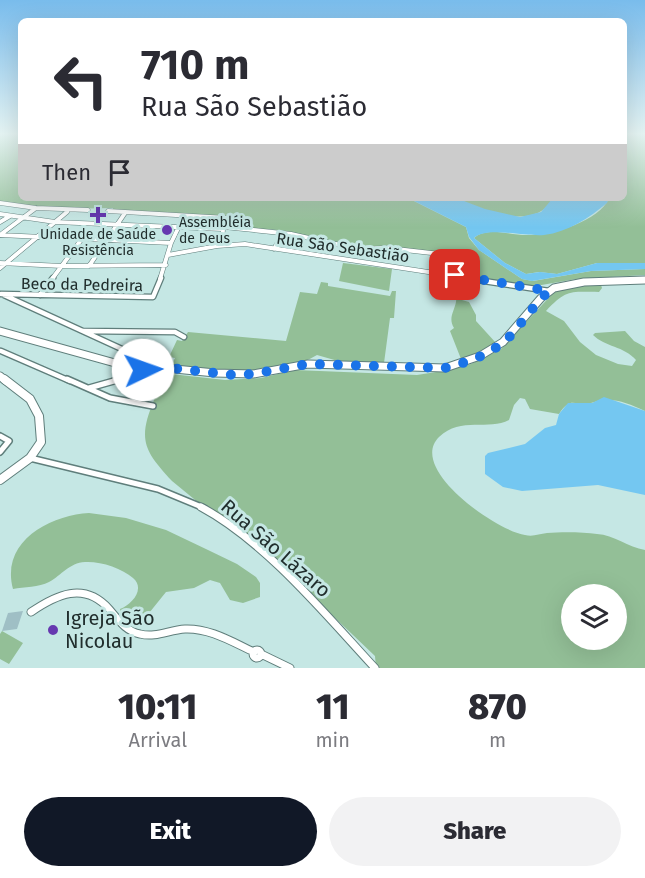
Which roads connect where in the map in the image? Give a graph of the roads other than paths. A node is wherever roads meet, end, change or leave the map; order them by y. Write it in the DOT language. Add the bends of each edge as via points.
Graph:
graph roads {
  1 [pos="0,203"];
  2 [pos="36,208"];
  3 [pos="88,210"];
  4 [pos="68,211"];
  5 [pos="108,211"];
  6 [pos="125,213"];
  7 [pos="0,214"];
  8 [pos="10,216"];
  9 [pos="184,216"];
  10 [pos="23,219"];
  11 [pos="0,222"];
  12 [pos="55,222"];
  13 [pos="117,224"];
  14 [pos="178,228"];
  15 [pos="224,228"];
  16 [pos="283,233"];
  17 [pos="0,235"];
  18 [pos="35,238"];
  19 [pos="81,240"];
  20 [pos="105,241"];
  21 [pos="171,243"];
  22 [pos="222,245"];
  23 [pos="274,249"];
  24 [pos="168,255"];
  25 [pos="437,261"];
  26 [pos="2,265"];
  27 [pos="166,265"];
  28 [pos="62,266"];
  29 [pos="89,266"];
  30 [pos="436,273"];
  31 [pos="473,279"];
  32 [pos="645,280"];
  33 [pos="549,291"];
  34 [pos="1,294"];
  35 [pos="40,295"];
  36 [pos="0,331"];
  37 [pos="79,331"];
  38 [pos="184,337"];
  39 [pos="1,351"];
  40 [pos="142,368"];
  41 [pos="171,368"];
  42 [pos="152,374"];
  43 [pos="0,376"];
  44 [pos="130,378"];
  45 [pos="89,388"];
  46 [pos="153,406"];
  47 [pos="0,435"];
  48 [pos="0,452"];
  49 [pos="30,458"];
  50 [pos="0,480"];
  51 [pos="31,612"];
  52 [pos="290,668"];
  53 [pos="375,668"];
  1 -- 2 [label="street"];
  2 -- 4 [label="street"];
  2 -- 10 [label="street"];
  3 -- 4 [label="street"];
  4 -- 12 [label="street"];
  5 -- 6 [label="street"];
  6 -- 9 [label="street"];
  6 -- 13 [label="street"];
  7 -- 8 [label="street"];
  8 -- 10 [label="street"];
  8 -- 11 [label="street"];
  9 -- 14 [label="street, Beco da Pedreira"];
  9 -- 15 [label="street" via="226,218"];
  10 -- 12 [label="street"];
  10 -- 17 [label="street"];
  12 -- 13 [label="street"];
  12 -- 18 [label="street"];
  13 -- 14 [label="street"];
  13 -- 20 [label="street"];
  14 -- 15 [label="street"];
  14 -- 21 [label="street, Beco da Pedreira"];
  15 -- 16 [label="street"];
  15 -- 22 [label="street"];
  16 -- 23 [label="street"];
  16 -- 31 [label="street" via="358,249 449,255 466,265"];
  17 -- 18 [label="street"];
  18 -- 19 [label="street"];
  18 -- 26 [label="street"];
  19 -- 20 [label="street"];
  19 -- 28 [label="street"];
  20 -- 21 [label="street"];
  20 -- 29 [label="street"];
  21 -- 24 [label="street, Beco da Pedreira"];
  22 -- 23 [label="street, Rua São Sebastião"];
  22 -- 24 [label="street, Rua São Sebastião"];
  23 -- 30 [label="street, Rua São Sebastião"];
  24 -- 27 [label="street, Beco da Pedreira"];
  25 -- 30 [label="street"];
  26 -- 28 [label="street"];
  27 -- 29 [label="street"];
  27 -- 35 [label="street, Beco da Pedreira" via="153,297"];
  28 -- 29 [label="street"];
  28 -- 35 [label="street"];
  30 -- 31 [label="street, Rua São Sebastião"];
  31 -- 33 [label="street, Rua São Sebastião"];
  32 -- 33 [label="main road" via="565,285"];
  33 -- 41 [label="main road" via="499,345 465,363 445,368 308,364 233,375"];
  34 -- 35 [label="street, Beco da Pedreira"];
  34 -- 37 [label="street"];
  36 -- 40 [label="main road" via="94,359"];
  37 -- 38 [label="street" via="175,332"];
  37 -- 40 [label="street" via="124,350 139,360"];
  39 -- 45 [label="street"];
  40 -- 41 [label="main road"];
  40 -- 42 [label="main road"];
  40 -- 44 [label="street"];
  41 -- 42 [label="main road"];
  42 -- 44 [label="street"];
  43 -- 49 [label="main road" via="24,392 37,411 40,442"];
  44 -- 45 [label="street"];
  45 -- 46 [label="street" via="110,398"];
  47 -- 48 [label="street" via="9,441"];
  49 -- 50 [label="main road"];
  49 -- 53 [label="street, Rua São Lázaro" via="152,488 203,507 248,540 306,593"];
  51 -- 52 [label="street" via="61,594 92,595 104,602 130,632 144,635 183,629 206,631"];
}
